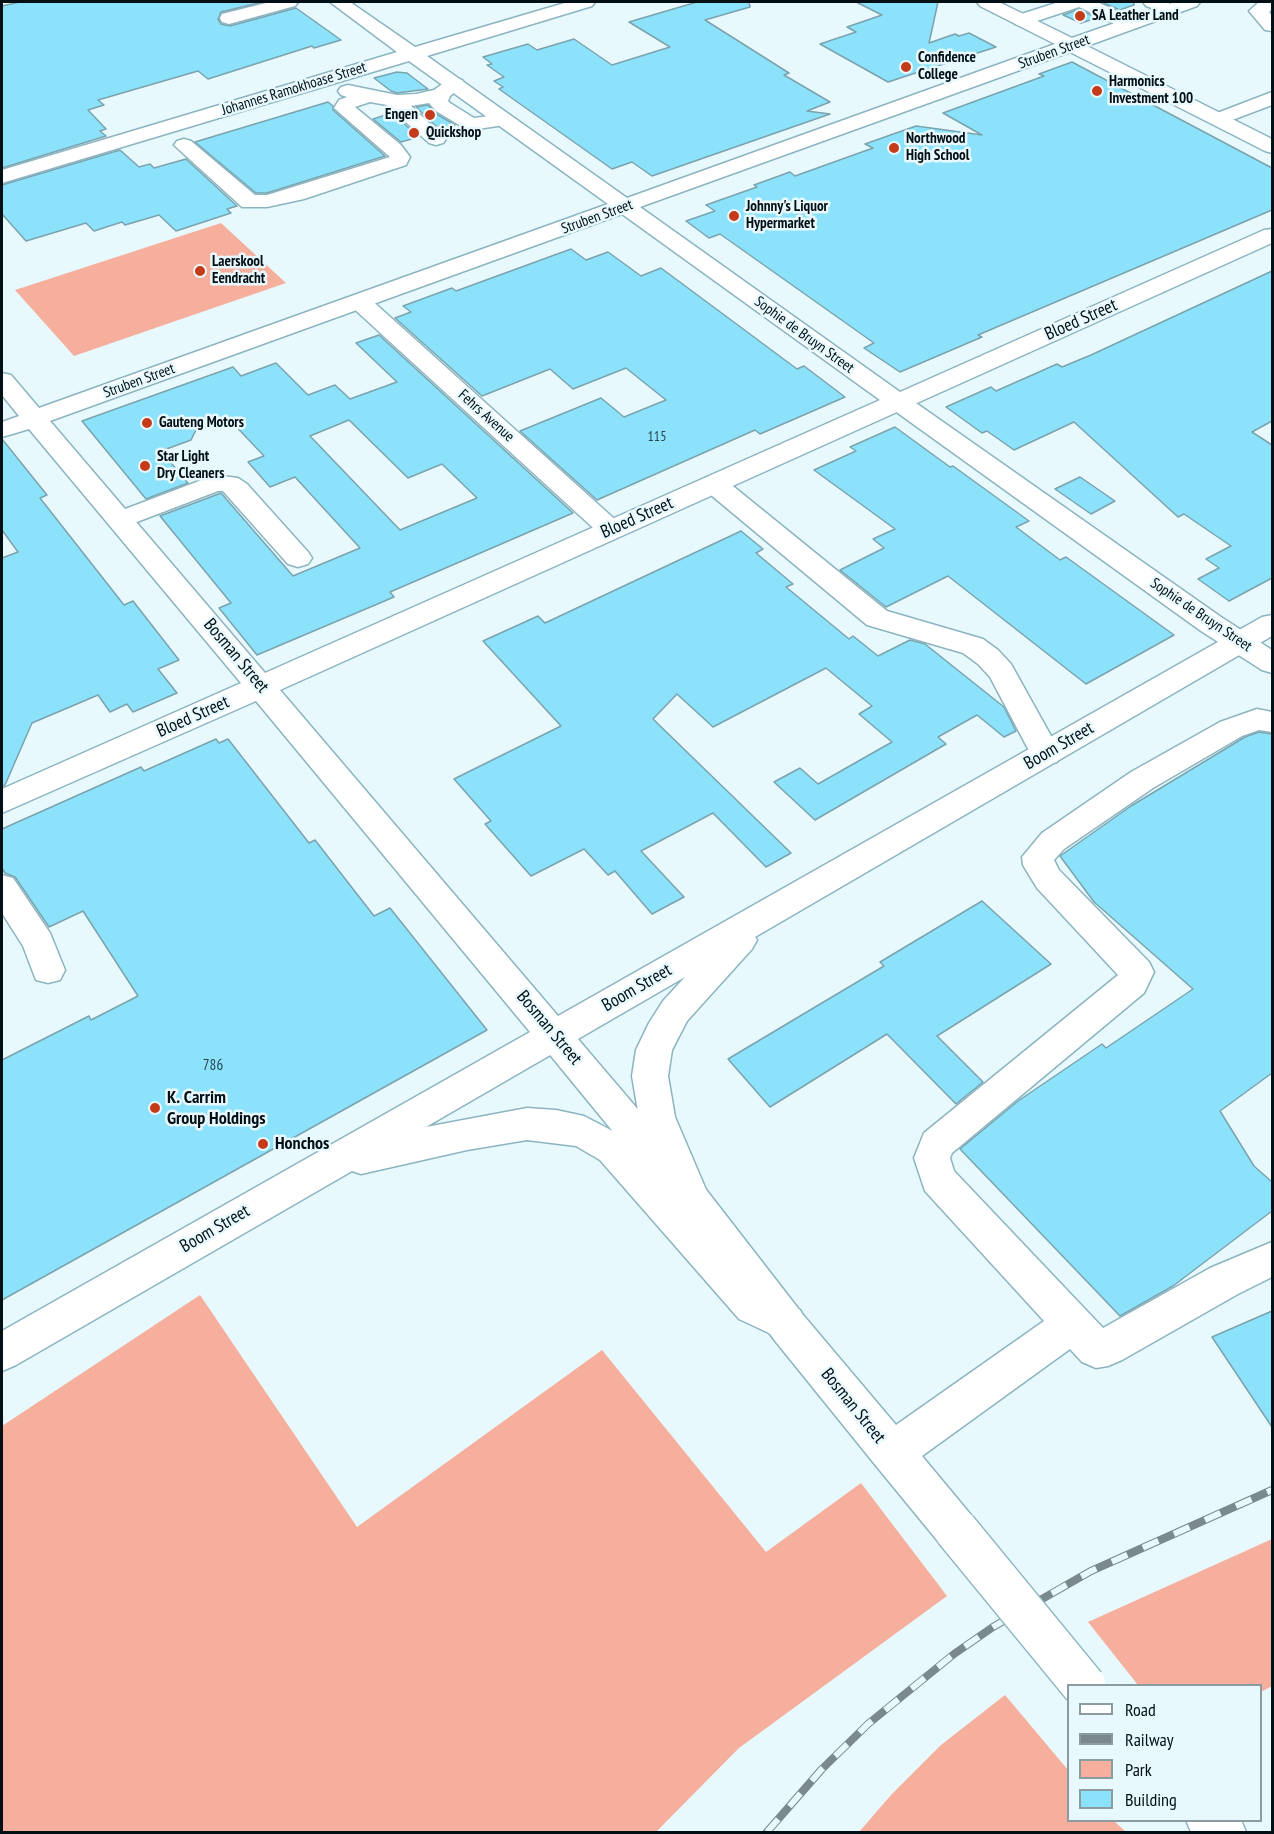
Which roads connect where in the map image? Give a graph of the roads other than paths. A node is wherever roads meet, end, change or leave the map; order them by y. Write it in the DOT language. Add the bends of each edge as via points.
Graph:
graph roads {
  1 [pos="289,2"];
  2 [pos="339,2"];
  3 [pos="586,2"];
  4 [pos="986,2"];
  5 [pos="1075,2"];
  6 [pos="1083,2"];
  7 [pos="1152,2"];
  8 [pos="1191,2"];
  9 [pos="1270,2"];
  10 [pos="1169,9"];
  11 [pos="229,18"];
  12 [pos="1022,20"];
  13 [pos="1130,24"];
  14 [pos="1272,26"];
  15 [pos="1072,45"];
  16 [pos="412,53"];
  17 [pos="448,89"];
  18 [pos="346,91"];
  19 [pos="367,96"];
  20 [pos="1272,98"];
  21 [pos="393,100"];
  22 [pos="1219,119"];
  23 [pos="436,139"];
  24 [pos="184,146"];
  25 [pos="1272,147"];
  26 [pos="2,177"];
  27 [pos="626,207"];
  28 [pos="1272,236"];
  29 [pos="360,302"];
  30 [pos="2,380"];
  31 [pos="897,401"];
  32 [pos="35,418"];
  33 [pos="2,430"];
  34 [pos="714,484"];
  35 [pos="121,520"];
  36 [pos="611,530"];
  37 [pos="298,558"];
  38 [pos="1272,624"];
  39 [pos="1239,643"];
  40 [pos="1272,663"];
  41 [pos="262,686"];
  42 [pos="1272,722"];
  43 [pos="1046,754"];
  44 [pos="2,802"];
  45 [pos="2,887"];
  46 [pos="764,915"];
  47 [pos="48,970"];
  48 [pos="554,1035"];
  49 [pos="321,1169"];
  50 [pos="691,1198"];
  51 [pos="1272,1260"];
  52 [pos="786,1323"];
  53 [pos="1071,1324"];
  54 [pos="2,1352"];
  55 [pos="892,1453"];
  56 [pos="1082,1684"];
  57 [pos="1211,1822"];
  58 [pos="1222,1833"];
  1 -- 11 [label="main road"];
  2 -- 16 [label="main road, Sophie de Bruyn Street"];
  3 -- 16 [label="main road, Johannes Ramokhoase Street"];
  4 -- 12 [label="main road"];
  5 -- 12 [label="main road"];
  6 -- 13 [label="main road"];
  7 -- 10 [label="main road"];
  8 -- 10 [label="main road, Struben Street"];
  9 -- 14 [label="main road" via="1258,11"];
  10 -- 13 [label="main road, Struben Street"];
  12 -- 15 [label="main road"];
  13 -- 15 [label="main road, Struben Street"];
  15 -- 22 [label="main road"];
  15 -- 27 [label="main road, Struben Street"];
  16 -- 17 [label="main road, Sophie de Bruyn Street"];
  16 -- 26 [label="main road, Johannes Ramokhoase Street"];
  17 -- 21 [label="main road" via="416,100"];
  17 -- 27 [label="main road, Sophie de Bruyn Street" via="504,120"];
  18 -- 19 [label="main road"];
  19 -- 21 [label="main road"];
  19 -- 24 [label="main road" via="344,108 394,149 399,161 296,194 250,202"];
  20 -- 22 [label="main road"];
  21 -- 23 [label="main road"];
  22 -- 25 [label="main road"];
  27 -- 29 [label="main road, Struben Street"];
  27 -- 31 [label="main road, Sophie de Bruyn Street"];
  28 -- 31 [label="main road, Bloed Street"];
  29 -- 32 [label="main road, Struben Street"];
  29 -- 36 [label="main road, Fehrs Avenue"];
  30 -- 32 [label="main road, Bosman Street"];
  31 -- 34 [label="main road, Bloed Street"];
  31 -- 39 [label="main road, Sophie de Bruyn Street"];
  32 -- 33 [label="main road, Struben Street"];
  32 -- 35 [label="main road, Bosman Street"];
  34 -- 36 [label="main road, Bloed Street"];
  34 -- 43 [label="main road" via="877,618 973,646 988,657 1001,671"];
  35 -- 37 [label="main road" via="214,483 229,484"];
  35 -- 41 [label="main road, Bosman Street"];
  36 -- 41 [label="main road, Bloed Street"];
  38 -- 39 [label="main road, Boom Street"];
  39 -- 40 [label="main road, Sophie de Bruyn Street"];
  39 -- 43 [label="main road, Boom Street"];
  41 -- 44 [label="main road, Bloed Street"];
  41 -- 48 [label="main road, Bosman Street"];
  42 -- 53 [label="main road" via="1257,718 1231,729 1152,774 1053,842 1038,857 1048,879 1137,972 1132,983 937,1144 932,1158 938,1179"];
  43 -- 46 [label="main road, Boom Street"];
  45 -- 47 [label="main road" via="38,942"];
  46 -- 48 [label="main road, Boom Street"];
  46 -- 50 [label="main road" via="675,1011 654,1050 650,1076 657,1116"];
  48 -- 49 [label="main road, Boom Street"];
  48 -- 50 [label="main road, Bosman Street"];
  49 -- 52 [label="main road" via="399,1148 526,1124 584,1132 620,1155 753,1306"];
  49 -- 54 [label="main road, Boom Street"];
  50 -- 52 [label="main road, Bosman Street"];
  51 -- 53 [label="main road" via="1224,1281 1102,1350 1096,1349"];
  52 -- 55 [label="main road, Bosman Street"];
  53 -- 55 [label="main road"];
  55 -- 56 [label="main road, Bosman Street, bridge"];
  57 -- 58 [label="main road"];
}
